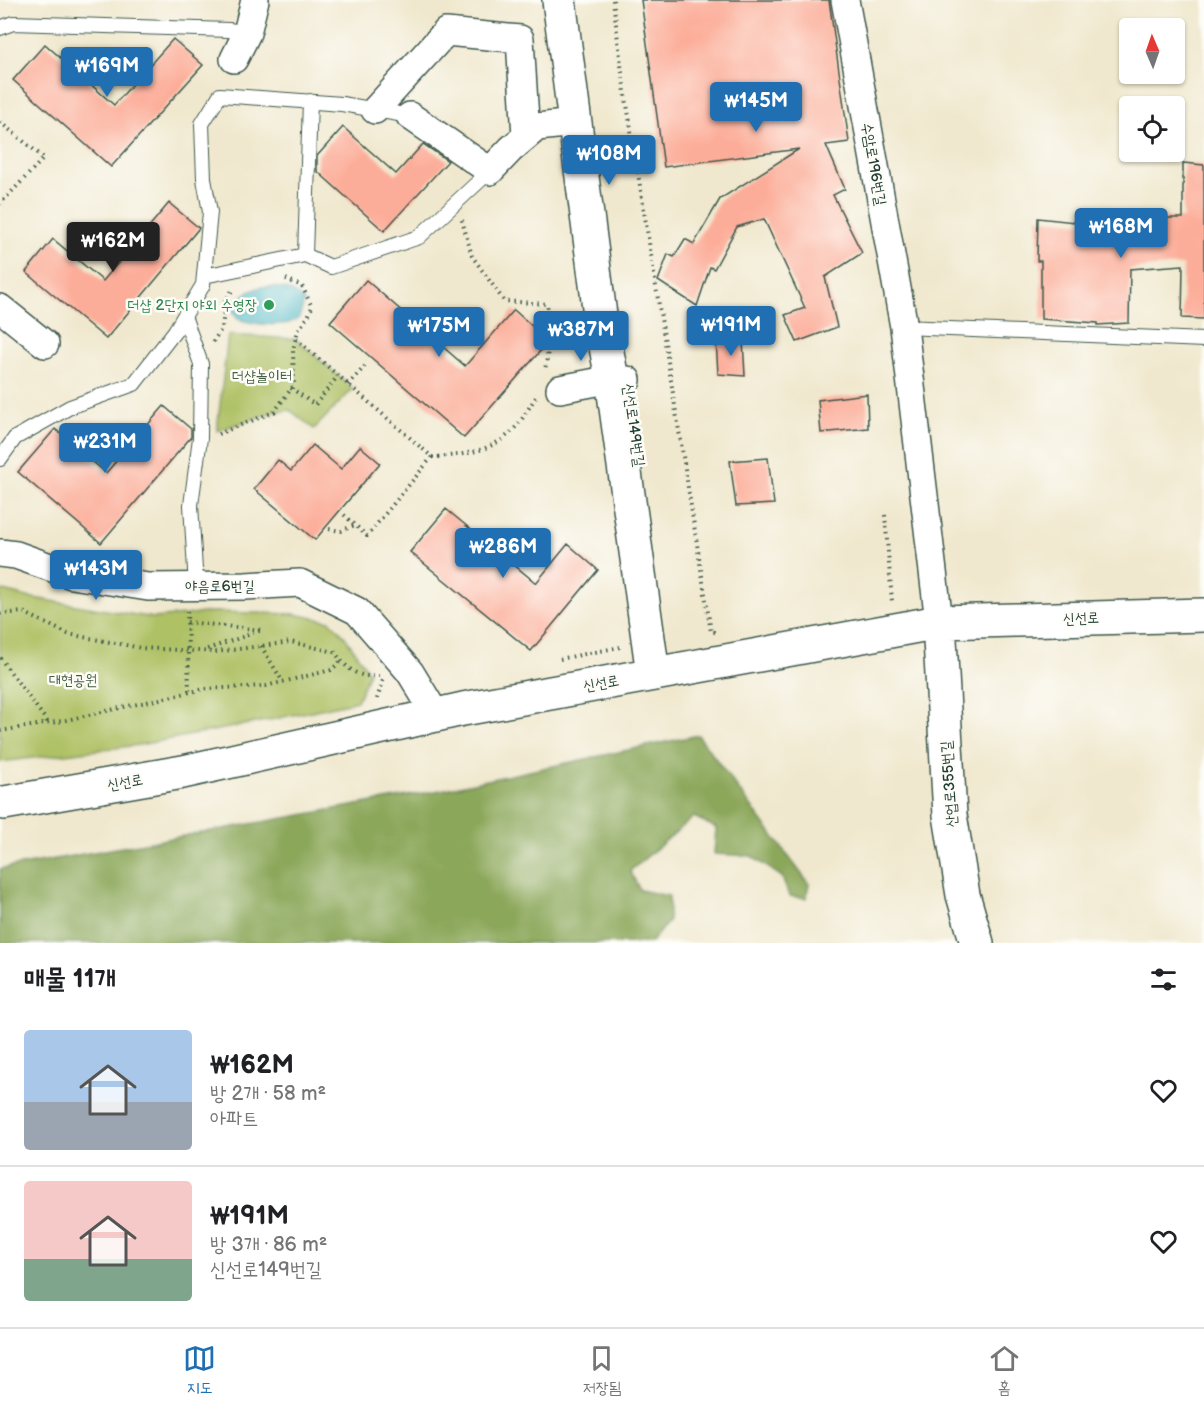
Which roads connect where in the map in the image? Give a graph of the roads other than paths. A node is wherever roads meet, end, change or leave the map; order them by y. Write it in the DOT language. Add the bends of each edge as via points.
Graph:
graph roads {
  1 [pos="255,0"];
  2 [pos="559,0"];
  3 [pos="578,0"];
  4 [pos="845,0"];
  5 [pos="0,28"];
  6 [pos="247,33"];
  7 [pos="234,59"];
  8 [pos="310,101"];
  9 [pos="375,110"];
  10 [pos="410,116"];
  11 [pos="575,123"];
  12 [pos="526,136"];
  13 [pos="490,171"];
  14 [pos="305,255"];
  15 [pos="204,276"];
  16 [pos="0,308"];
  17 [pos="184,316"];
  18 [pos="904,327"];
  19 [pos="1204,340"];
  20 [pos="45,344"];
  21 [pos="619,379"];
  22 [pos="548,386"];
  23 [pos="0,459"];
  24 [pos="0,553"];
  25 [pos="196,586"];
  26 [pos="1204,615"];
  27 [pos="939,622"];
  28 [pos="660,672"];
  29 [pos="436,715"];
  30 [pos="4,803"];
  31 [pos="977,943"];
  1 -- 6 [label="street"];
  2 -- 11 [label="street"];
  3 -- 21 [label="street, 신선로149번길"];
  4 -- 18 [label="street, 수암로196번길"];
  5 -- 6 [label="lane" via="13,23"];
  6 -- 7 [label="street"];
  8 -- 9 [label="lane"];
  8 -- 14 [label="lane"];
  8 -- 15 [label="lane" via="220,95 202,124 210,212"];
  9 -- 10 [label="lane"];
  9 -- 12 [label="street" via="446,32 520,39"];
  10 -- 13 [label="street"];
  11 -- 12 [label="street" via="537,127"];
  11 -- 21 [label="street" via="600,315"];
  12 -- 13 [label="street"];
  13 -- 14 [label="lane" via="419,237 331,267"];
  14 -- 15 [label="lane"];
  15 -- 17 [label="lane" via="203,285"];
  16 -- 20 [label="street"];
  17 -- 23 [label="lane" via="134,384 70,407 15,438"];
  17 -- 25 [label="lane" via="201,364 200,438 190,505"];
  18 -- 19 [label="lane"];
  18 -- 27 [label="street, 수암로196번길"];
  21 -- 22 [label="street"];
  21 -- 28 [label="street, 신선로149번길"];
  24 -- 25 [label="street, 야음로6번길" via="72,575 148,586"];
  25 -- 29 [label="street, 야음로6번길" via="300,583 357,611 410,672"];
  26 -- 27 [label="street, 신선로"];
  27 -- 28 [label="street, 신선로"];
  27 -- 31 [label="street, 산업로355번길" via="950,815 963,895"];
  28 -- 29 [label="street, 신선로"];
  29 -- 30 [label="street, 신선로" via="183,772"];
}
